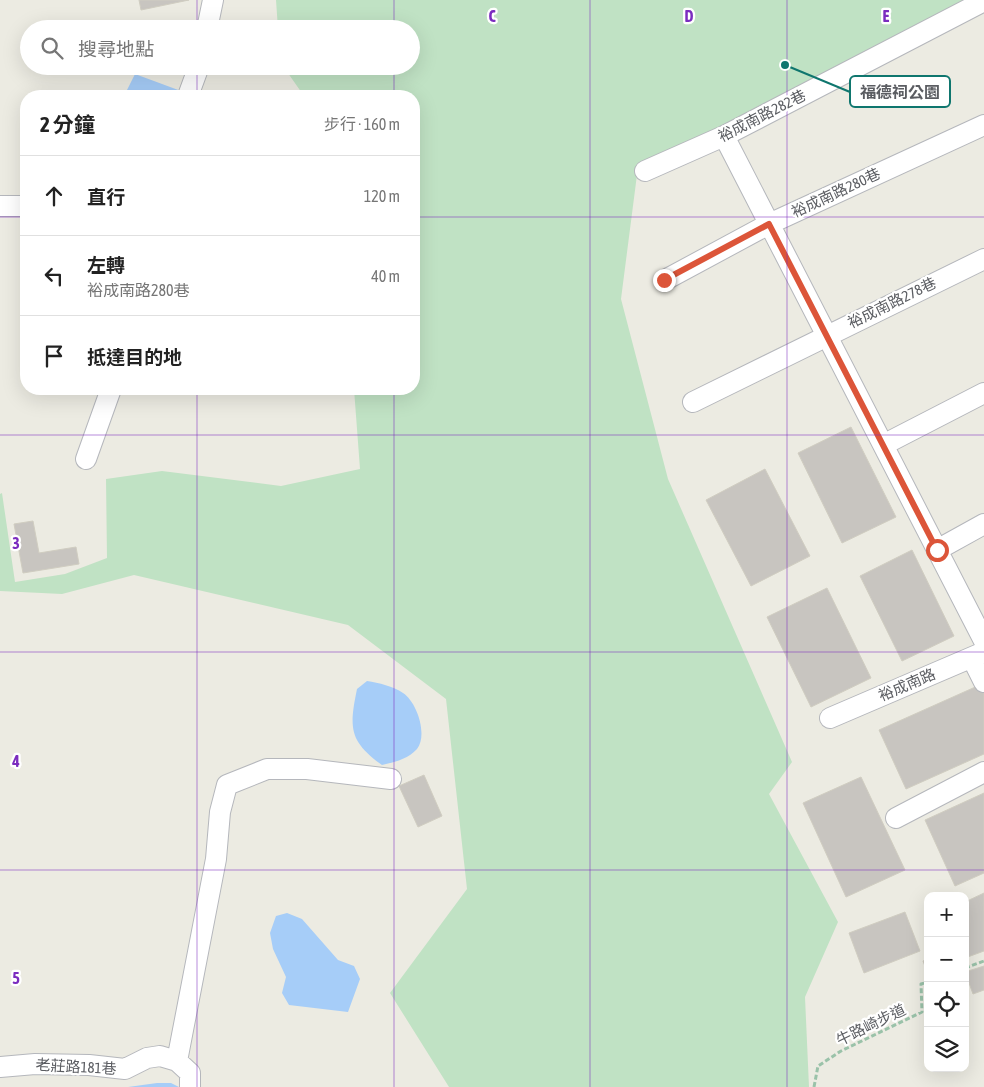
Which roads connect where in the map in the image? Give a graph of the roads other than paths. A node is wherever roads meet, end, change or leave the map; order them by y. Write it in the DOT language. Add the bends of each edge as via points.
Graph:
graph roads {
  1 [pos="212,0"];
  2 [pos="984,1"];
  3 [pos="209,20"];
  4 [pos="196,75"];
  5 [pos="190,90"];
  6 [pos="984,125"];
  7 [pos="724,136"];
  8 [pos="645,171"];
  9 [pos="0,206"];
  10 [pos="20,206"];
  11 [pos="769,224"];
  12 [pos="984,259"];
  13 [pos="664,280"];
  14 [pos="826,335"];
  15 [pos="984,394"];
  16 [pos="109,395"];
  17 [pos="693,402"];
  18 [pos="883,445"];
  19 [pos="86,459"];
  20 [pos="984,524"];
  21 [pos="937,550"];
  22 [pos="984,641"];
  23 [pos="978,655"];
  24 [pos="984,682"];
  25 [pos="830,718"];
  26 [pos="984,772"];
  27 [pos="391,779"];
  28 [pos="896,818"];
  29 [pos="176,1060"];
  30 [pos="0,1067"];
  31 [pos="190,1087"];
  1 -- 3 [label="street"];
  2 -- 7 [label="street, 裕成南路282巷"];
  4 -- 5 [label="street"];
  6 -- 11 [label="street, 裕成南路280巷"];
  7 -- 8 [label="street, 裕成南路282巷"];
  7 -- 11 [label="street"];
  9 -- 10 [label="street"];
  11 -- 13 [label="street, 裕成南路280巷"];
  11 -- 14 [label="street"];
  12 -- 14 [label="street, 裕成南路278巷"];
  14 -- 17 [label="street, 裕成南路278巷"];
  14 -- 18 [label="street"];
  15 -- 18 [label="street"];
  16 -- 19 [label="street"];
  18 -- 21 [label="street"];
  20 -- 21 [label="street"];
  21 -- 22 [label="street"];
  23 -- 24 [label="street"];
  23 -- 25 [label="street, 裕成南路"];
  26 -- 28 [label="street"];
  27 -- 29 [label="street" via="307,769 267,770 228,785 220,812 216,859"];
  29 -- 30 [label="street, 老莊路181巷" via="160,1056 146,1058 124,1069 35,1064"];
  29 -- 31 [label="street" via="190,1073"];
}
